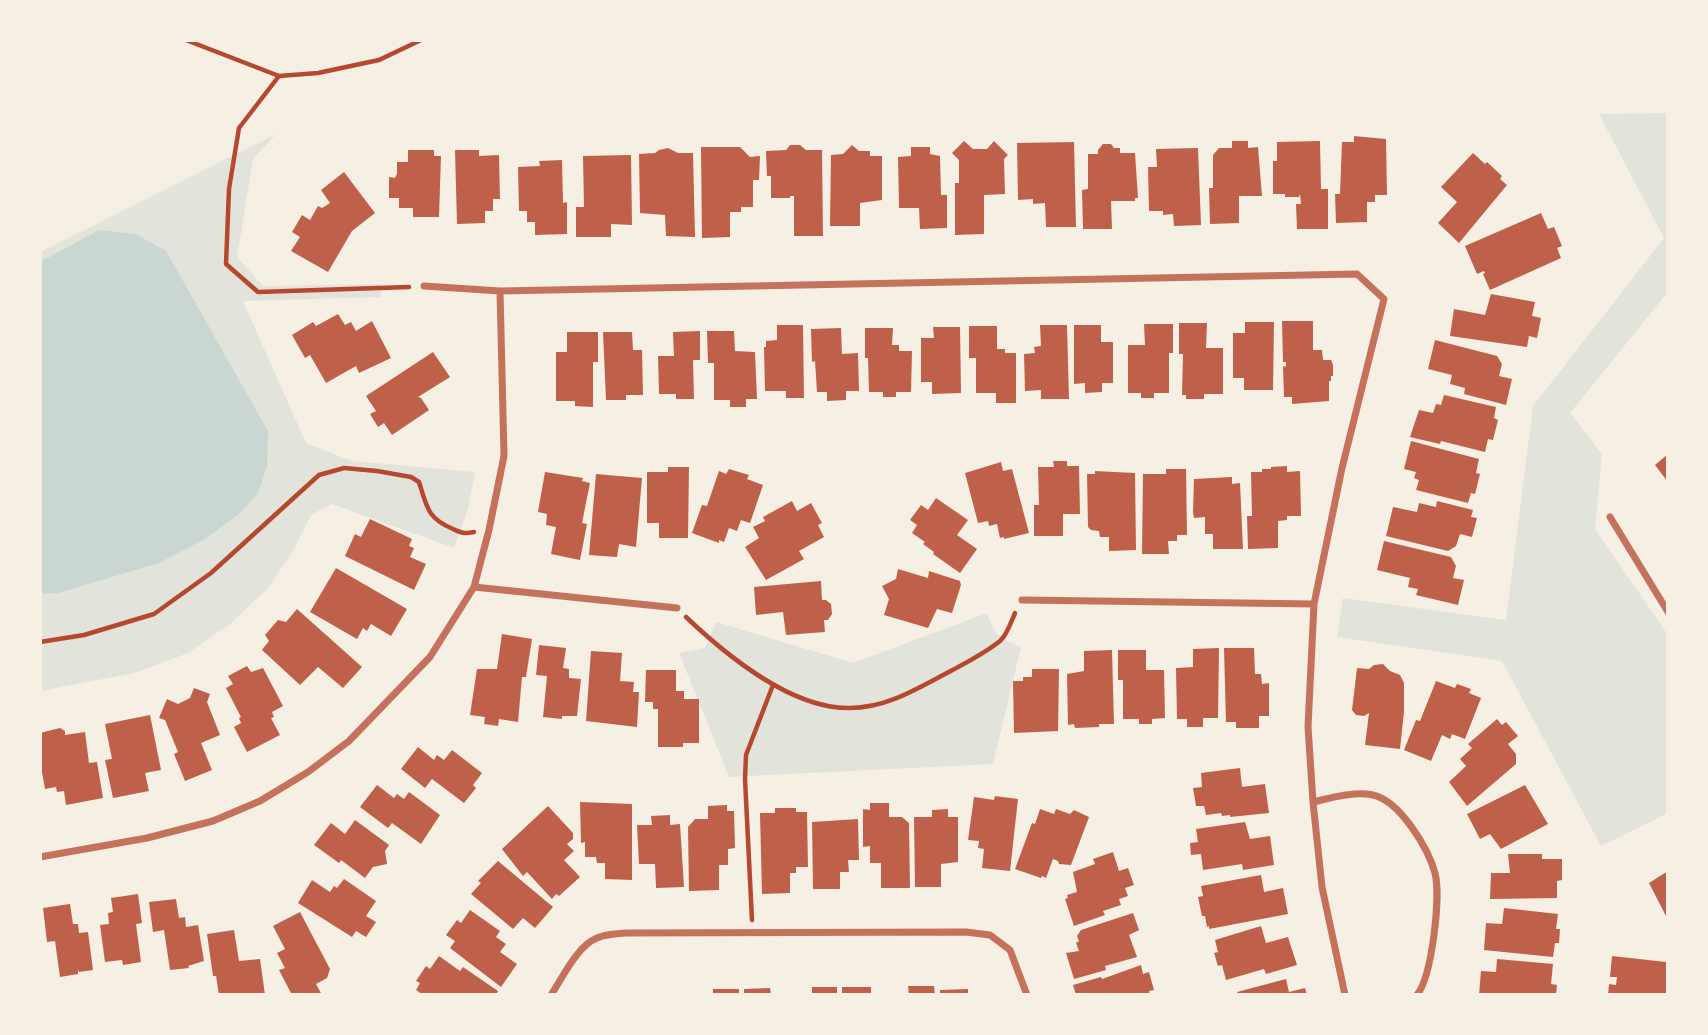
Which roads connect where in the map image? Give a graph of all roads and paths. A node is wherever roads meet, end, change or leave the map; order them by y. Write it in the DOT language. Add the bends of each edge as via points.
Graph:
graph roads {
  1 [pos="186,40"];
  2 [pos="422,40"];
  3 [pos="279,76"];
  4 [pos="424,286"];
  5 [pos="500,291"];
  6 [pos="1610,517"];
  7 [pos="489,530"];
  8 [pos="474,587"];
  9 [pos="1022,600"];
  10 [pos="1314,604"];
  11 [pos="677,608"];
  12 [pos="1668,612"];
  13 [pos="40,642"];
  14 [pos="774,685"];
  15 [pos="1313,802"];
  16 [pos="40,857"];
  17 [pos="753,932"];
  18 [pos="551,995"];
  19 [pos="1027,995"];
  20 [pos="1345,995"];
  21 [pos="1417,995"];
  1 -- 3 [label="path"];
  2 -- 3 [label="path" via="379,60"];
  3 -- 4 [label="path" via="239,128 229,190 226,264 258,292"];
  4 -- 5 [label="street"];
  5 -- 7 [label="street" via="504,456"];
  5 -- 10 [label="street" via="1357,274 1384,299"];
  6 -- 12 [label="street"];
  7 -- 8 [label="street"];
  7 -- 13 [label="path" via="464,534 437,522 427,509 419,482 411,477 344,468 319,475 211,573 154,614 84,635"];
  8 -- 11 [label="street"];
  8 -- 16 [label="street" via="430,657 349,741 308,772 260,801 213,821"];
  9 -- 10 [label="street"];
  9 -- 14 [label="path" via="1001,640 900,699 851,709 819,704"];
  10 -- 15 [label="street" via="1308,727"];
  11 -- 14 [label="path" via="710,640"];
  14 -- 17 [label="path" via="746,755"];
  15 -- 20 [label="street" via="1322,887"];
  15 -- 21 [label="street" via="1373,795 1395,807 1422,842 1435,875 1435,939 1426,980"];
  17 -- 18 [label="street" via="625,933 595,938"];
  17 -- 19 [label="street" via="990,935 1010,950"];
}
